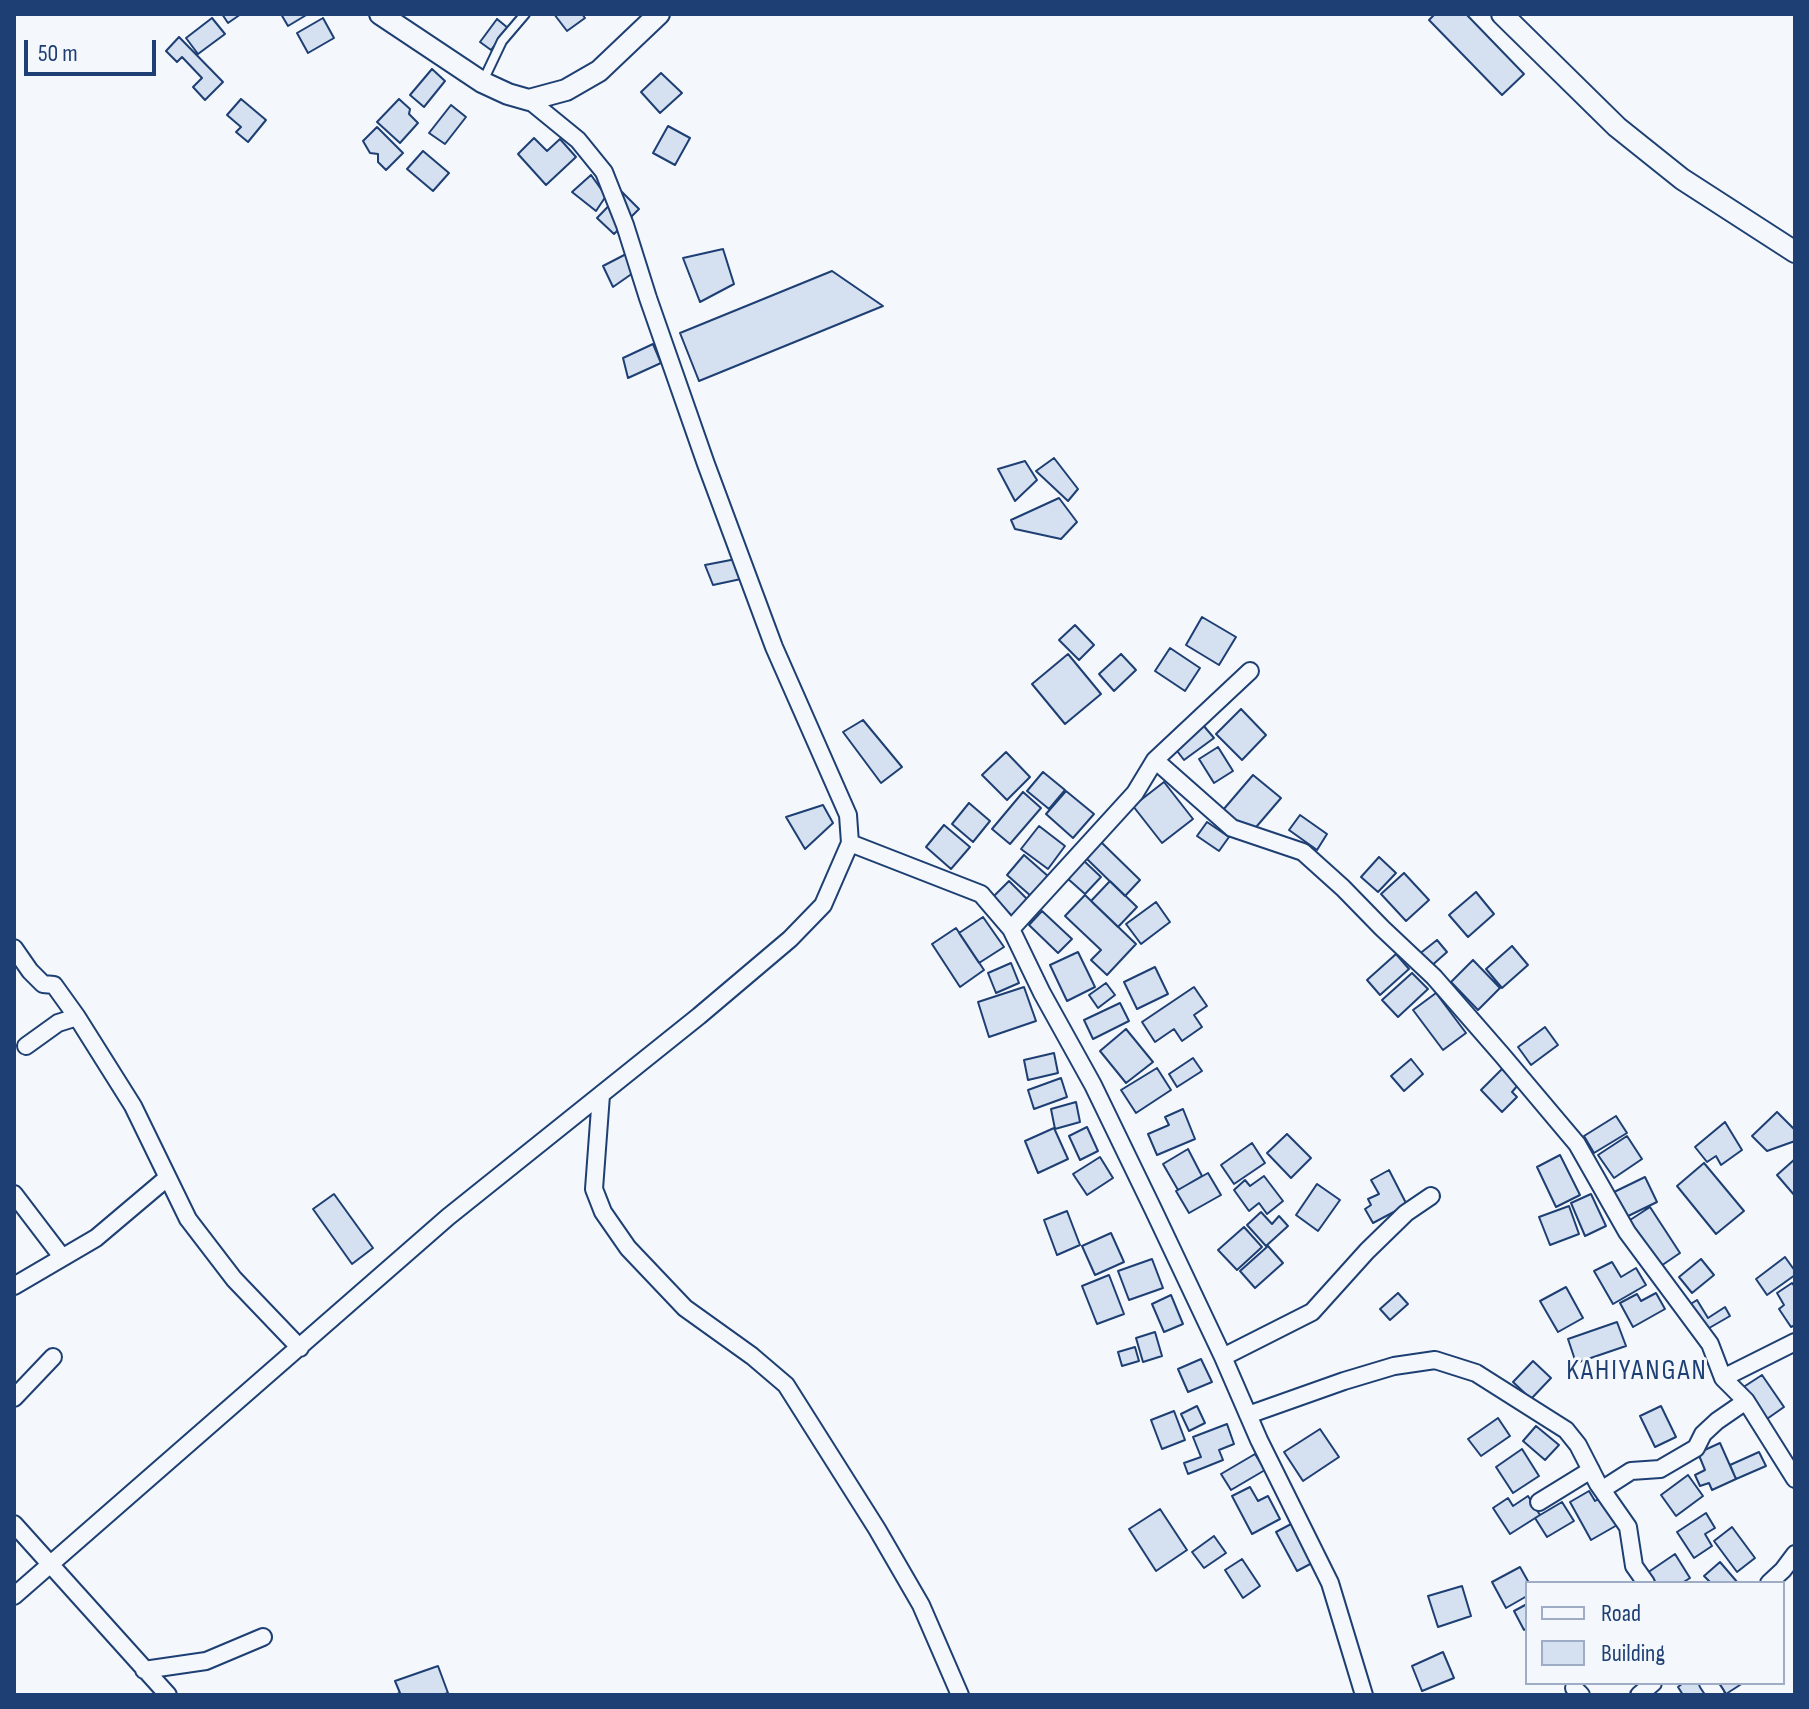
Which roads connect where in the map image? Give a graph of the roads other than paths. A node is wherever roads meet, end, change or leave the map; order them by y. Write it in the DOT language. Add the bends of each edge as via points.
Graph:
graph roads {
  1 [pos="380,14"];
  2 [pos="525,14"];
  3 [pos="659,14"];
  4 [pos="1502,14"];
  5 [pos="482,82"];
  6 [pos="529,100"];
  7 [pos="1795,252"];
  8 [pos="1250,671"];
  9 [pos="1155,760"];
  10 [pos="850,843"];
  11 [pos="1011,929"];
  12 [pos="14,948"];
  13 [pos="77,1017"];
  14 [pos="26,1046"];
  15 [pos="601,1095"];
  16 [pos="167,1178"];
  17 [pos="14,1194"];
  18 [pos="1431,1196"];
  19 [pos="62,1257"];
  20 [pos="14,1286"];
  21 [pos="1795,1342"];
  22 [pos="300,1348"];
  23 [pos="53,1357"];
  24 [pos="1223,1357"];
  25 [pos="1723,1378"];
  26 [pos="14,1398"];
  27 [pos="1746,1401"];
  28 [pos="1248,1415"];
  29 [pos="1591,1470"];
  30 [pos="1795,1479"];
  31 [pos="1603,1489"];
  32 [pos="1539,1502"];
  33 [pos="14,1524"];
  34 [pos="1795,1554"];
  35 [pos="50,1566"];
  36 [pos="1645,1581"];
  37 [pos="1771,1581"];
  38 [pos="14,1596"];
  39 [pos="263,1637"];
  40 [pos="144,1670"];
  41 [pos="168,1695"];
  42 [pos="960,1695"];
  43 [pos="1364,1695"];
  1 -- 5 [label="street"];
  2 -- 5 [label="lane" via="502,41"];
  3 -- 6 [label="street" via="599,71 566,90"];
  4 -- 7 [label="street" via="1628,136 1682,179"];
  5 -- 6 [label="street"];
  6 -- 10 [label="street" via="578,140 604,172 774,647 848,815"];
  8 -- 9 [label="street"];
  9 -- 11 [label="street" via="1135,793"];
  9 -- 25 [label="street" via="1232,828 1303,852 1434,977 1577,1144 1627,1232 1710,1344"];
  10 -- 11 [label="street" via="981,894"];
  10 -- 15 [label="street" via="823,905 790,939"];
  11 -- 24 [label="street" via="1093,1085"];
  12 -- 13 [label="street" via="43,984 54,985"];
  13 -- 14 [label="street" via="58,1023"];
  13 -- 16 [label="street" via="133,1106"];
  15 -- 22 [label="street" via="448,1217"];
  15 -- 42 [label="street" via="594,1189 603,1212 628,1248 685,1308 786,1385 921,1605"];
  16 -- 19 [label="street" via="96,1238"];
  16 -- 22 [label="street" via="214,1254"];
  17 -- 19 [label="street"];
  18 -- 24 [label="street" via="1367,1251 1312,1312"];
  19 -- 20 [label="street"];
  21 -- 25 [label="street"];
  22 -- 35 [label="street"];
  23 -- 26 [label="street"];
  24 -- 28 [label="street"];
  25 -- 27 [label="street"];
  27 -- 30 [label="street"];
  27 -- 31 [label="street" via="1703,1434 1696,1448 1660,1469 1631,1471"];
  28 -- 29 [label="street" via="1394,1366 1435,1360 1476,1373 1566,1430"];
  28 -- 43 [label="street" via="1330,1583"];
  29 -- 31 [label="street"];
  29 -- 32 [label="street"];
  31 -- 36 [label="street" via="1628,1527 1634,1566"];
  33 -- 35 [label="street"];
  34 -- 37 [label="street"];
  35 -- 38 [label="street"];
  35 -- 40 [label="street"];
  39 -- 40 [label="street" via="206,1661"];
  40 -- 41 [label="street"];
}
